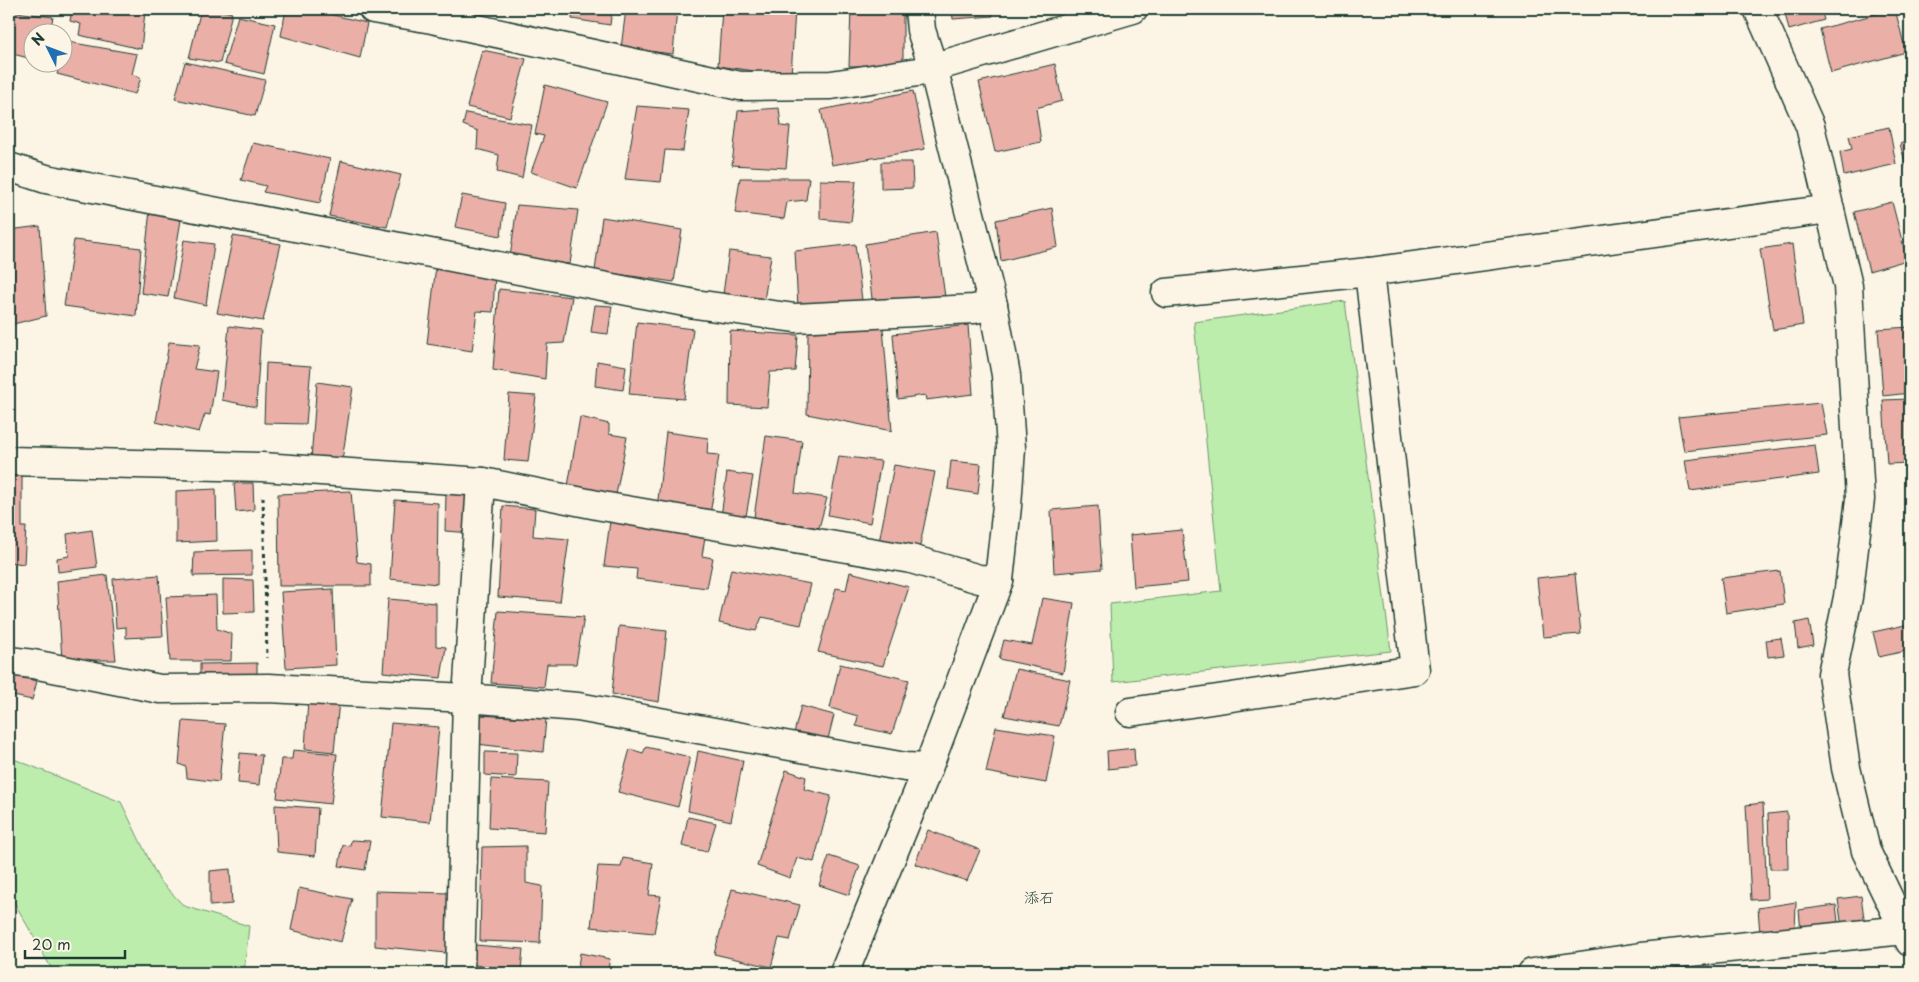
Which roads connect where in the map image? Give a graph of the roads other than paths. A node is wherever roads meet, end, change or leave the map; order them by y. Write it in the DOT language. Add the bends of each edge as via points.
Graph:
graph roads {
  1 [pos="373,9"];
  2 [pos="919,9"];
  3 [pos="1133,9"];
  4 [pos="1758,9"];
  5 [pos="432,14"];
  6 [pos="933,67"];
  7 [pos="9,167"];
  8 [pos="1830,209"];
  9 [pos="1369,272"];
  10 [pos="1166,293"];
  11 [pos="993,305"];
  12 [pos="9,461"];
  13 [pos="483,482"];
  14 [pos="999,580"];
  15 [pos="9,661"];
  16 [pos="467,698"];
  17 [pos="1130,712"];
  18 [pos="928,768"];
  19 [pos="1907,936"];
  20 [pos="460,973"];
  21 [pos="844,973"];
  22 [pos="1532,973"];
  1 -- 5 [label="street"];
  2 -- 6 [label="street" via="921,30"];
  3 -- 6 [label="street"];
  4 -- 8 [label="street" via="1810,126"];
  5 -- 6 [label="street" via="740,86 831,85"];
  6 -- 11 [label="street"];
  7 -- 11 [label="street" via="46,179 695,304 795,318 974,310"];
  8 -- 9 [label="street"];
  8 -- 19 [label="street" via="1848,286 1860,500 1848,597 1832,674 1846,768 1866,851"];
  9 -- 10 [label="street"];
  9 -- 17 [label="street" via="1416,670"];
  11 -- 14 [label="street" via="1006,375 1010,448"];
  12 -- 13 [label="street" via="262,467"];
  13 -- 14 [label="street" via="602,506 911,559 979,579"];
  13 -- 16 [label="street"];
  14 -- 18 [label="street"];
  15 -- 16 [label="street" via="160,689 268,688"];
  16 -- 18 [label="street" via="578,706 905,767"];
  16 -- 20 [label="street"];
  18 -- 21 [label="street"];
  19 -- 22 [label="street" via="1641,957"];
}
